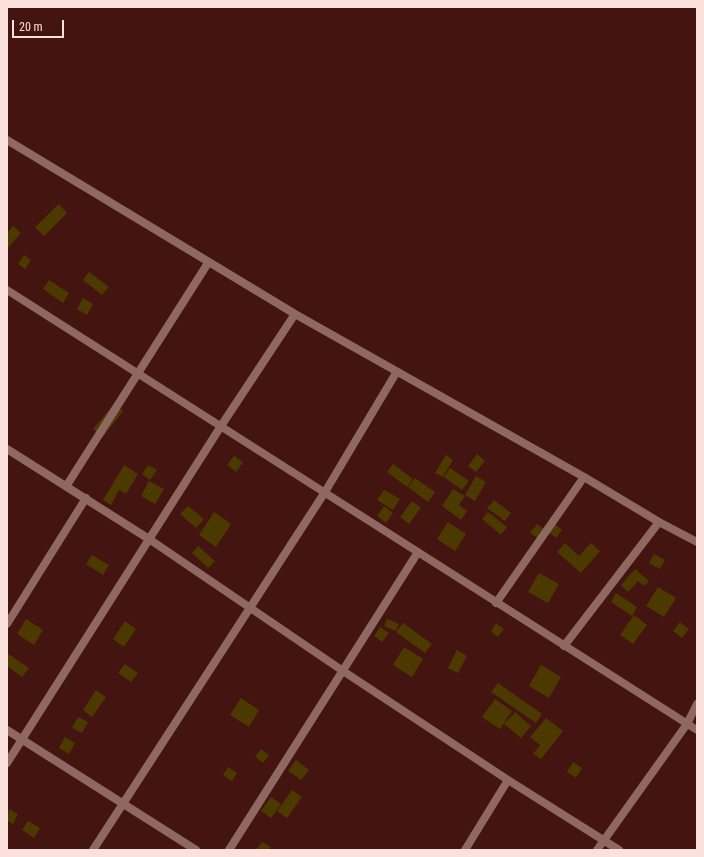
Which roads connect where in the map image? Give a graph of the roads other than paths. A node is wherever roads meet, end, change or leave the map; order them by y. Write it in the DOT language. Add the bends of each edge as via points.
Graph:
graph roads {
  1 [pos="7,140"];
  2 [pos="208,263"];
  3 [pos="7,290"];
  4 [pos="295,314"];
  5 [pos="396,372"];
  6 [pos="138,373"];
  7 [pos="221,426"];
  8 [pos="7,449"];
  9 [pos="584,477"];
  10 [pos="66,485"];
  11 [pos="325,492"];
  12 [pos="86,498"];
  13 [pos="659,522"];
  14 [pos="149,539"];
  15 [pos="697,542"];
  16 [pos="418,552"];
  17 [pos="496,603"];
  18 [pos="250,606"];
  19 [pos="7,624"];
  20 [pos="564,646"];
  21 [pos="343,671"];
  22 [pos="697,704"];
  23 [pos="687,724"];
  24 [pos="7,730"];
  25 [pos="697,730"];
  26 [pos="22,740"];
  27 [pos="7,763"];
  28 [pos="508,780"];
  29 [pos="123,804"];
  30 [pos="603,841"];
  31 [pos="93,850"];
  32 [pos="196,850"];
  33 [pos="229,850"];
  34 [pos="465,850"];
  35 [pos="597,850"];
  36 [pos="619,850"];
  1 -- 2 [label="street"];
  2 -- 4 [label="street"];
  2 -- 6 [label="street"];
  3 -- 6 [label="street"];
  4 -- 5 [label="street"];
  4 -- 7 [label="street"];
  5 -- 9 [label="street"];
  5 -- 11 [label="street"];
  6 -- 7 [label="street"];
  6 -- 10 [label="street"];
  7 -- 11 [label="street"];
  7 -- 14 [label="street"];
  8 -- 10 [label="street"];
  9 -- 13 [label="street"];
  9 -- 17 [label="street"];
  10 -- 12 [label="street"];
  11 -- 16 [label="street"];
  11 -- 18 [label="street"];
  12 -- 14 [label="street"];
  12 -- 19 [label="street"];
  13 -- 15 [label="street"];
  13 -- 20 [label="street"];
  14 -- 18 [label="street"];
  14 -- 26 [label="street"];
  16 -- 17 [label="street"];
  16 -- 21 [label="street"];
  17 -- 20 [label="street"];
  18 -- 21 [label="street"];
  18 -- 29 [label="street"];
  20 -- 23 [label="street"];
  21 -- 28 [label="street"];
  21 -- 33 [label="street"];
  22 -- 23 [label="street"];
  23 -- 25 [label="street"];
  23 -- 30 [label="street"];
  24 -- 26 [label="street"];
  26 -- 27 [label="street"];
  26 -- 29 [label="street"];
  28 -- 30 [label="street"];
  28 -- 34 [label="street"];
  29 -- 31 [label="street"];
  29 -- 32 [label="street"];
  30 -- 35 [label="street"];
  30 -- 36 [label="street"];
}
